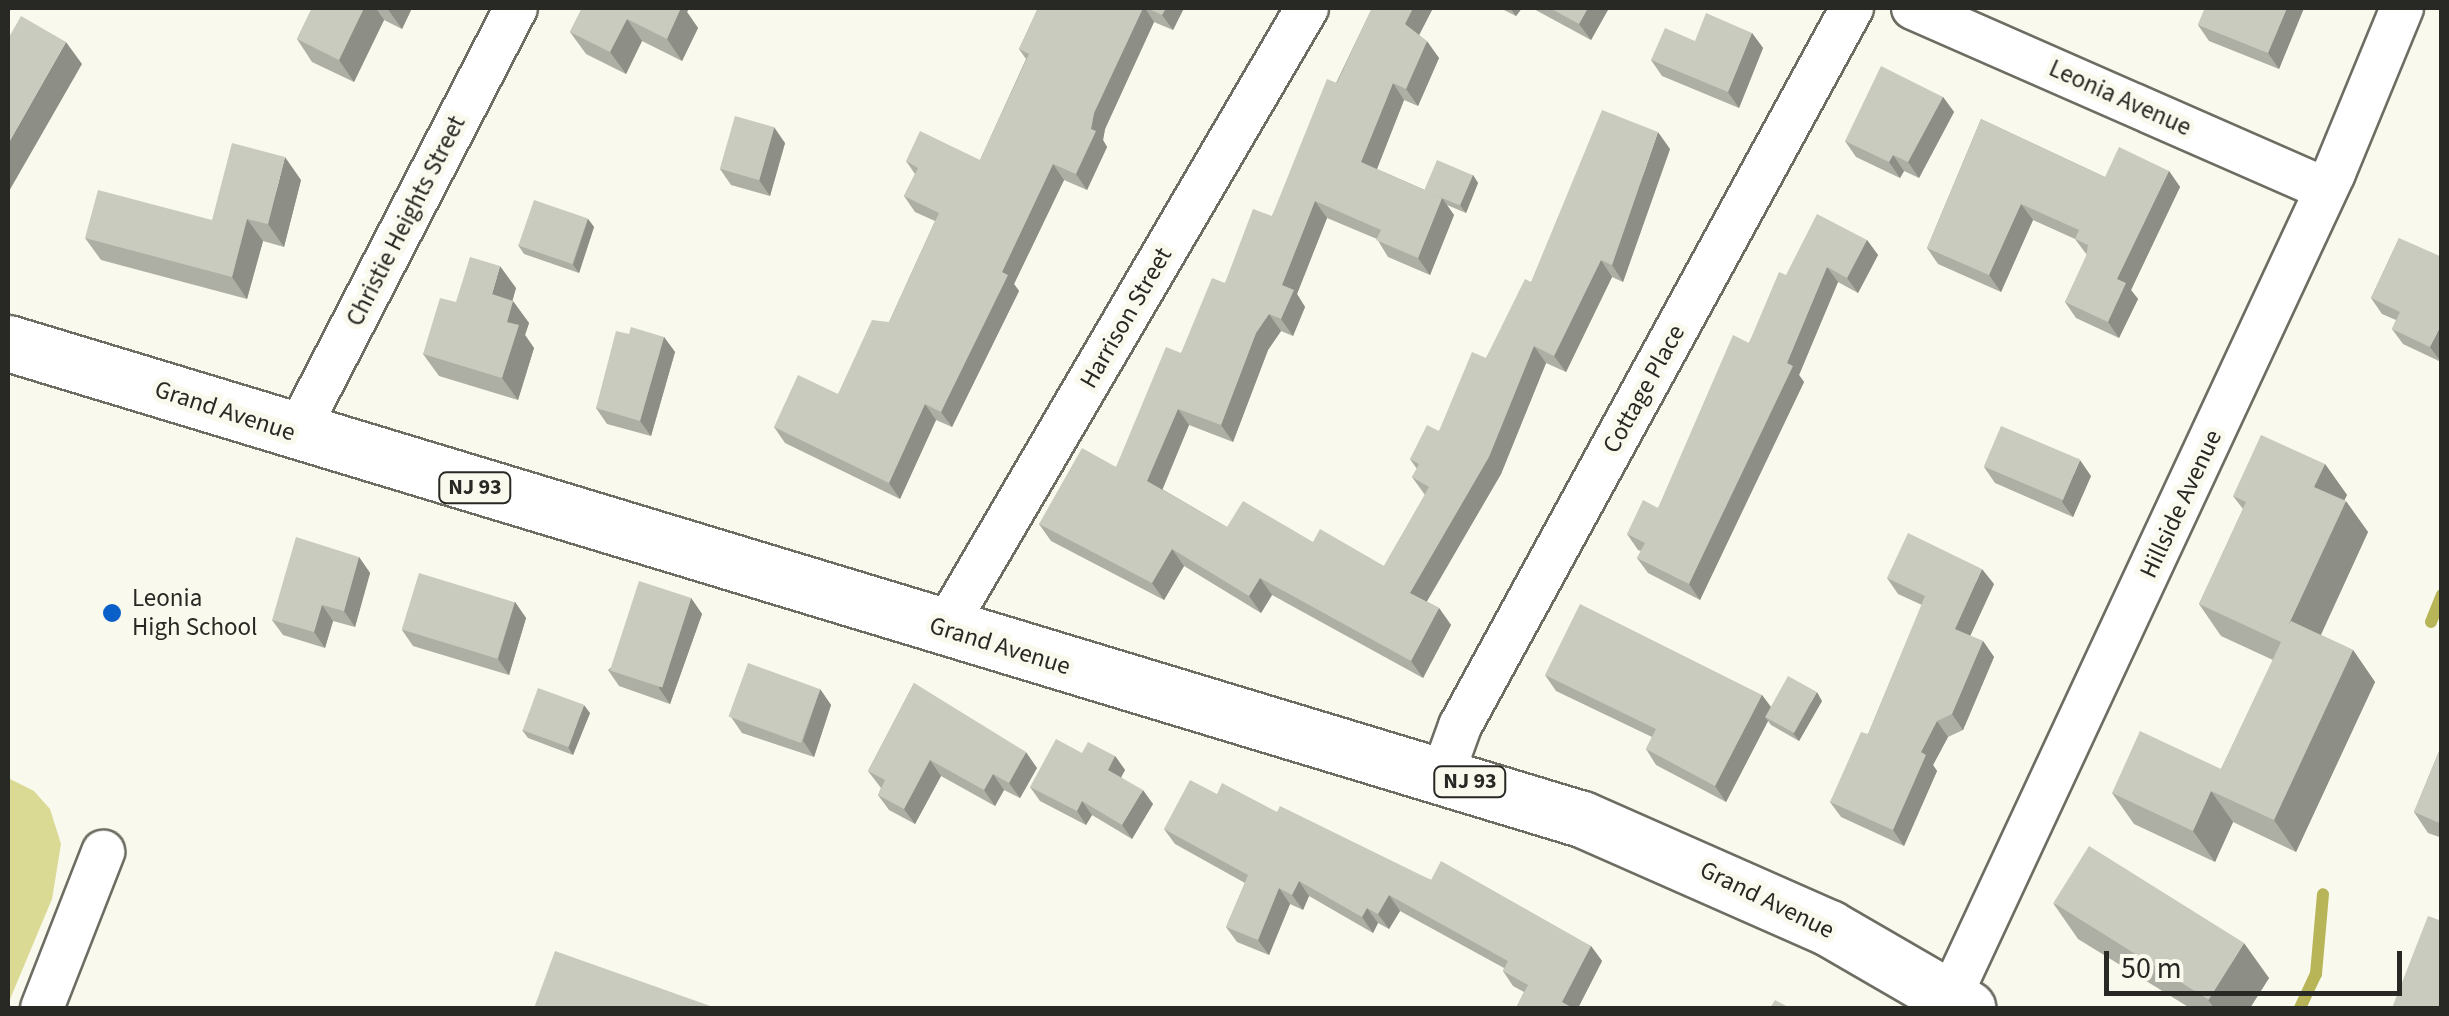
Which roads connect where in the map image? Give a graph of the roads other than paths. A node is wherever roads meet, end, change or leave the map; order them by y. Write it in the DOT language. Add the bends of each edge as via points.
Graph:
graph roads {
  1 [pos="516,8"];
  2 [pos="1307,8"];
  3 [pos="1852,8"];
  4 [pos="1913,8"];
  5 [pos="2402,8"];
  6 [pos="2326,190"];
  7 [pos="8,342"];
  8 [pos="296,434"];
  9 [pos="944,629"];
  10 [pos="1442,773"];
  11 [pos="103,852"];
  12 [pos="1958,1003"];
  13 [pos="42,1008"];
  1 -- 8 [label="street, Christie Heights Street"];
  2 -- 9 [label="street, Harrison Street"];
  3 -- 10 [label="street, Cottage Place" via="1460,726"];
  4 -- 6 [label="street, Leonia Avenue"];
  5 -- 6 [label="street, Hillside Avenue"];
  6 -- 12 [label="street, Hillside Avenue"];
  7 -- 8 [label="main road, Grand Avenue / NJ 93"];
  8 -- 9 [label="main road, Grand Avenue / NJ 93"];
  9 -- 10 [label="main road, Grand Avenue / NJ 93"];
  10 -- 12 [label="main road, Grand Avenue / NJ 93" via="1701,866"];
  11 -- 13 [label="street"];
}
